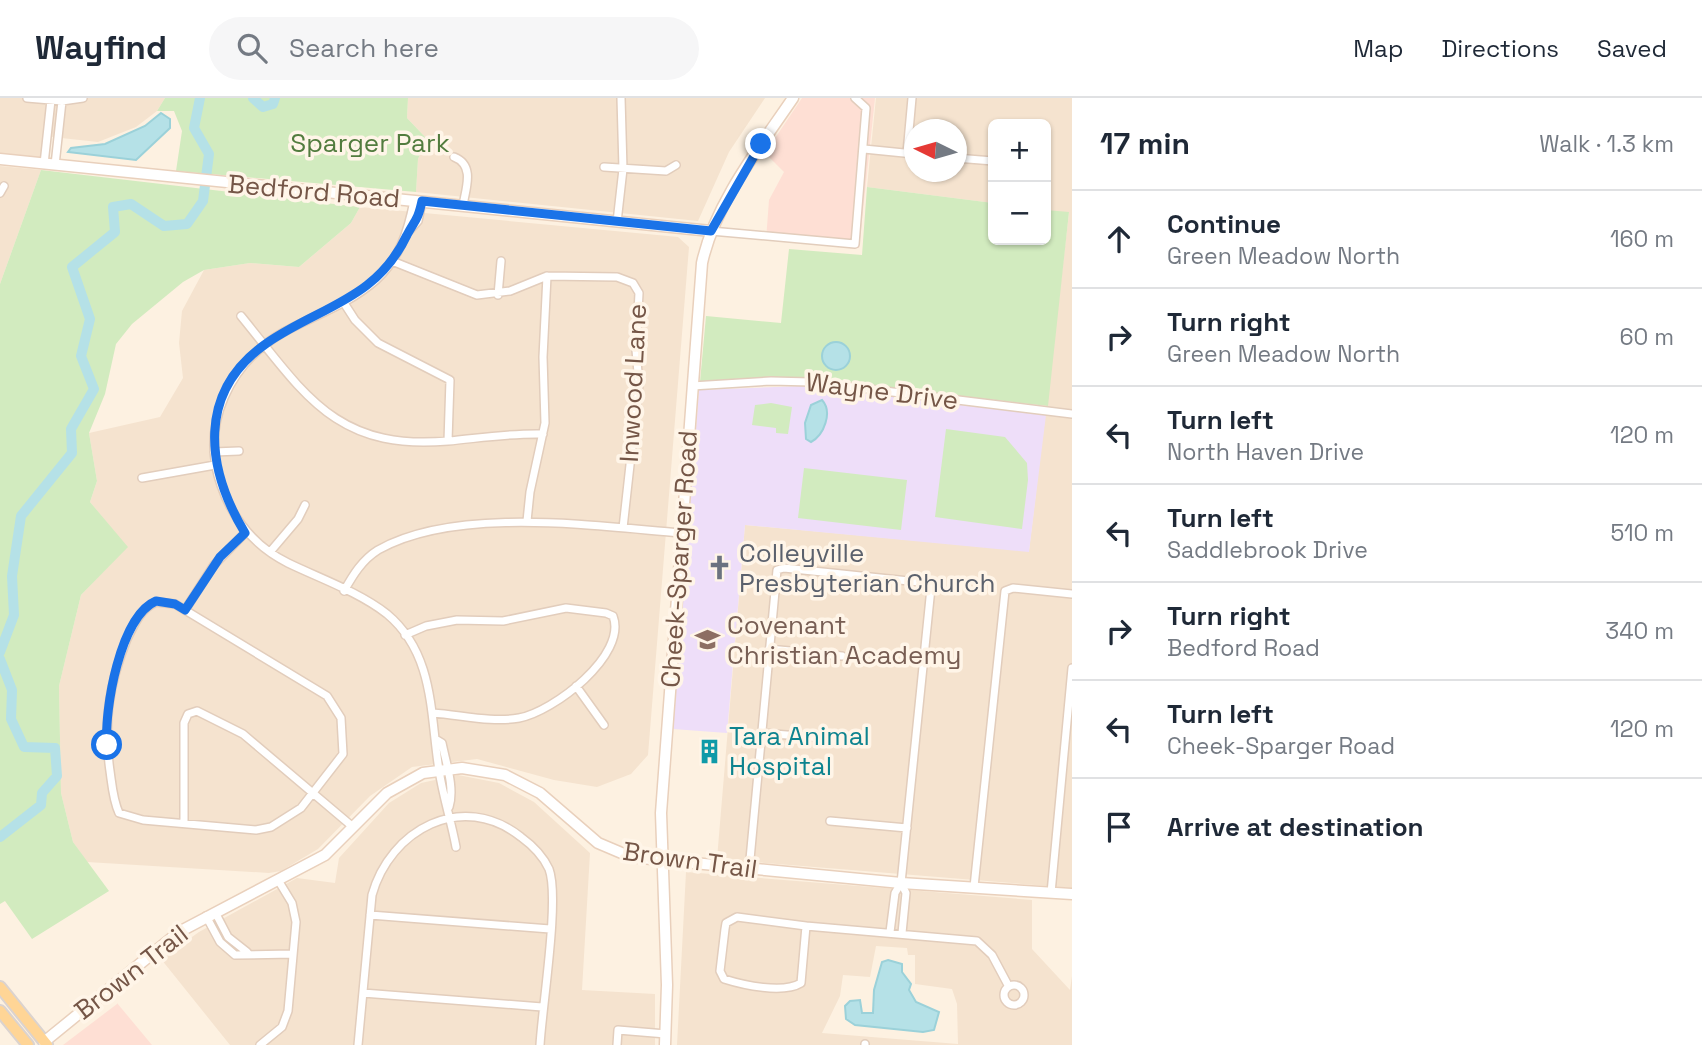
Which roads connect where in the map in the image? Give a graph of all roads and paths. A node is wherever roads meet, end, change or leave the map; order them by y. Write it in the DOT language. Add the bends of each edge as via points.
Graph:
graph roads {
  1 [pos="27,98"];
  2 [pos="83,98"];
  3 [pos="621,98"];
  4 [pos="793,98"];
  5 [pos="855,98"];
  6 [pos="912,98"];
  7 [pos="51,100"];
  8 [pos="62,101"];
  9 [pos="866,102"];
  10 [pos="912,119"];
  11 [pos="864,149"];
  12 [pos="904,152"];
  13 [pos="454,157"];
  14 [pos="0,159"];
  15 [pos="967,159"];
  16 [pos="988,161"];
  17 [pos="50,164"];
  18 [pos="676,165"];
  19 [pos="604,167"];
  20 [pos="623,169"];
  21 [pos="418,201"];
  22 [pos="463,205"];
  23 [pos="617,222"];
  24 [pos="711,231"];
  25 [pos="391,261"];
  26 [pos="501,261"];
  27 [pos="547,276"];
  28 [pos="498,295"];
  29 [pos="344,303"];
  30 [pos="241,316"];
  31 [pos="265,345"];
  32 [pos="692,386"];
  33 [pos="1072,414"];
  34 [pos="543,434"];
  35 [pos="448,441"];
  36 [pos="239,451"];
  37 [pos="214,452"];
  38 [pos="215,465"];
  39 [pos="142,478"];
  40 [pos="305,505"];
  41 [pos="527,521"];
  42 [pos="622,528"];
  43 [pos="245,533"];
  44 [pos="681,533"];
  45 [pos="270,552"];
  46 [pos="344,591"];
  47 [pos="1072,594"];
  48 [pos="185,610"];
  49 [pos="405,635"];
  50 [pos="769,649"];
  51 [pos="842,656"];
  52 [pos="1072,668"];
  53 [pos="576,686"];
  54 [pos="433,713"];
  55 [pos="604,724"];
  56 [pos="762,733"];
  57 [pos="836,739"];
  58 [pos="443,769"];
  59 [pos="313,792"];
  60 [pos="450,817"];
  61 [pos="830,821"];
  62 [pos="184,822"];
  63 [pos="353,827"];
  64 [pos="907,828"];
  65 [pos="456,847"];
  66 [pos="661,862"];
  67 [pos="749,870"];
  68 [pos="278,880"];
  69 [pos="901,883"];
  70 [pos="974,887"];
  71 [pos="1051,892"];
  72 [pos="1072,894"];
  73 [pos="211,914"];
  74 [pos="370,915"];
  75 [pos="806,926"];
  76 [pos="550,929"];
  77 [pos="890,932"];
  78 [pos="902,933"];
  79 [pos="293,954"];
  80 [pos="1008,985"];
  81 [pos="0,987"];
  82 [pos="363,993"];
  83 [pos="542,1007"];
  84 [pos="0,1011"];
  85 [pos="666,1040"];
  86 [pos="44,1044"];
  87 [pos="29,1045"];
  88 [pos="260,1045"];
  89 [pos="358,1045"];
  90 [pos="540,1045"];
  91 [pos="617,1045"];
  1 -- 7 [label="street"];
  2 -- 8 [label="street"];
  3 -- 20 [label="street"];
  4 -- 24 [label="street, Cheek-Sparger Road"];
  5 -- 9 [label="street"];
  6 -- 10 [label="street"];
  7 -- 8 [label="street"];
  7 -- 17 [label="street"];
  8 -- 17 [label="street"];
  9 -- 11 [label="street"];
  11 -- 12 [label="street"];
  11 -- 24 [label="street" via="855,244"];
  13 -- 22 [label="street" via="467,167"];
  14 -- 17 [label="street, Bedford Road"];
  15 -- 16 [label="street"];
  17 -- 21 [label="street, Bedford Road"];
  18 -- 20 [label="street" via="666,171"];
  19 -- 20 [label="street"];
  20 -- 23 [label="street"];
  21 -- 22 [label="street, Bedford Road"];
  21 -- 25 [label="street" via="409,231"];
  22 -- 23 [label="street, Bedford Road"];
  23 -- 24 [label="street, Bedford Road"];
  24 -- 32 [label="street, Cheek-Sparger Road" via="699,282"];
  25 -- 28 [label="street, Inwood Lane" via="470,294"];
  25 -- 29 [label="street" via="378,278"];
  26 -- 28 [label="street"];
  27 -- 28 [label="street, Inwood Lane"];
  27 -- 34 [label="street"];
  27 -- 42 [label="street, Inwood Lane" via="617,277 638,288 639,384"];
  29 -- 31 [label="street"];
  29 -- 35 [label="street" via="378,344 450,380"];
  30 -- 31 [label="street"];
  31 -- 35 [label="street" via="306,395 344,426 379,436"];
  31 -- 37 [label="street" via="242,366 223,398"];
  32 -- 33 [label="street, Wayne Drive" via="811,382"];
  32 -- 44 [label="street, Cheek-Sparger Road"];
  34 -- 35 [label="street" via="503,433"];
  34 -- 41 [label="street"];
  36 -- 37 [label="street"];
  37 -- 38 [label="street"];
  38 -- 39 [label="street"];
  38 -- 43 [label="street" via="227,503"];
  40 -- 45 [label="street" via="299,519"];
  41 -- 42 [label="street"];
  41 -- 46 [label="street" via="416,533 377,551"];
  42 -- 44 [label="street"];
  43 -- 45 [label="street"];
  43 -- 48 [label="street" via="220,557"];
  44 -- 66 [label="street, Cheek-Sparger Road" via="666,716"];
  45 -- 46 [label="street"];
  46 -- 49 [label="street" via="386,614"];
  47 -- 70 [label="street" via="1005,591"];
  48 -- 59 [label="street" via="316,687 333,702 343,726 343,754"];
  48 -- 62 [label="street" via="156,601 144,609 111,683 106,735 115,804 122,815"];
  49 -- 53 [label="street" via="445,621 503,621 556,609 613,616 614,633 603,660"];
  49 -- 54 [label="street" via="426,677"];
  50 -- 51 [label="street"];
  50 -- 56 [label="street"];
  50 -- 64 [label="street" via="777,570 930,584"];
  52 -- 71 [label="street"];
  53 -- 54 [label="street" via="523,718"];
  53 -- 55 [label="street"];
  54 -- 58 [label="street" via="437,740 442,743"];
  56 -- 57 [label="street"];
  56 -- 67 [label="street"];
  58 -- 60 [label="street" via="452,798"];
  58 -- 63 [label="street, Brown Trail" via="396,786"];
  58 -- 66 [label="street, Brown Trail" via="487,770 517,780 540,793 606,848"];
  59 -- 62 [label="street" via="286,820 271,827 256,830"];
  59 -- 62 [label="street" via="243,734 211,716 192,712 184,723"];
  59 -- 63 [label="street"];
  60 -- 65 [label="street"];
  60 -- 74 [label="street" via="421,828 389,857 376,878"];
  60 -- 76 [label="street" via="475,817 504,825 539,853 552,884"];
  61 -- 64 [label="street"];
  63 -- 68 [label="street, Brown Trail" via="325,855"];
  64 -- 69 [label="street"];
  66 -- 67 [label="street, Brown Trail"];
  66 -- 85 [label="street, Cheek-Sparger Road"];
  67 -- 69 [label="street, Brown Trail"];
  68 -- 73 [label="street, Brown Trail"];
  68 -- 79 [label="street" via="292,903 296,922"];
  69 -- 70 [label="street, Brown Trail"];
  69 -- 77 [label="street" via="895,892"];
  69 -- 78 [label="street" via="906,894"];
  70 -- 71 [label="street, Brown Trail"];
  71 -- 72 [label="street, Brown Trail"];
  73 -- 79 [label="street" via="247,952"];
  73 -- 86 [label="street, Brown Trail" via="163,943"];
  74 -- 76 [label="street"];
  74 -- 82 [label="street"];
  75 -- 75 [label="street" via="732,919 725,929 720,971 724,979 794,987 800,983"];
  75 -- 77 [label="street"];
  76 -- 83 [label="street"];
  77 -- 78 [label="street"];
  78 -- 80 [label="street" via="977,940 992,955"];
  79 -- 88 [label="street" via="288,1012 282,1027"];
  81 -- 86 [label="main road"];
  82 -- 83 [label="street"];
  82 -- 89 [label="street"];
  83 -- 90 [label="street"];
  84 -- 87 [label="main road"];
  85 -- 91 [label="street" via="618,1030"];
}
